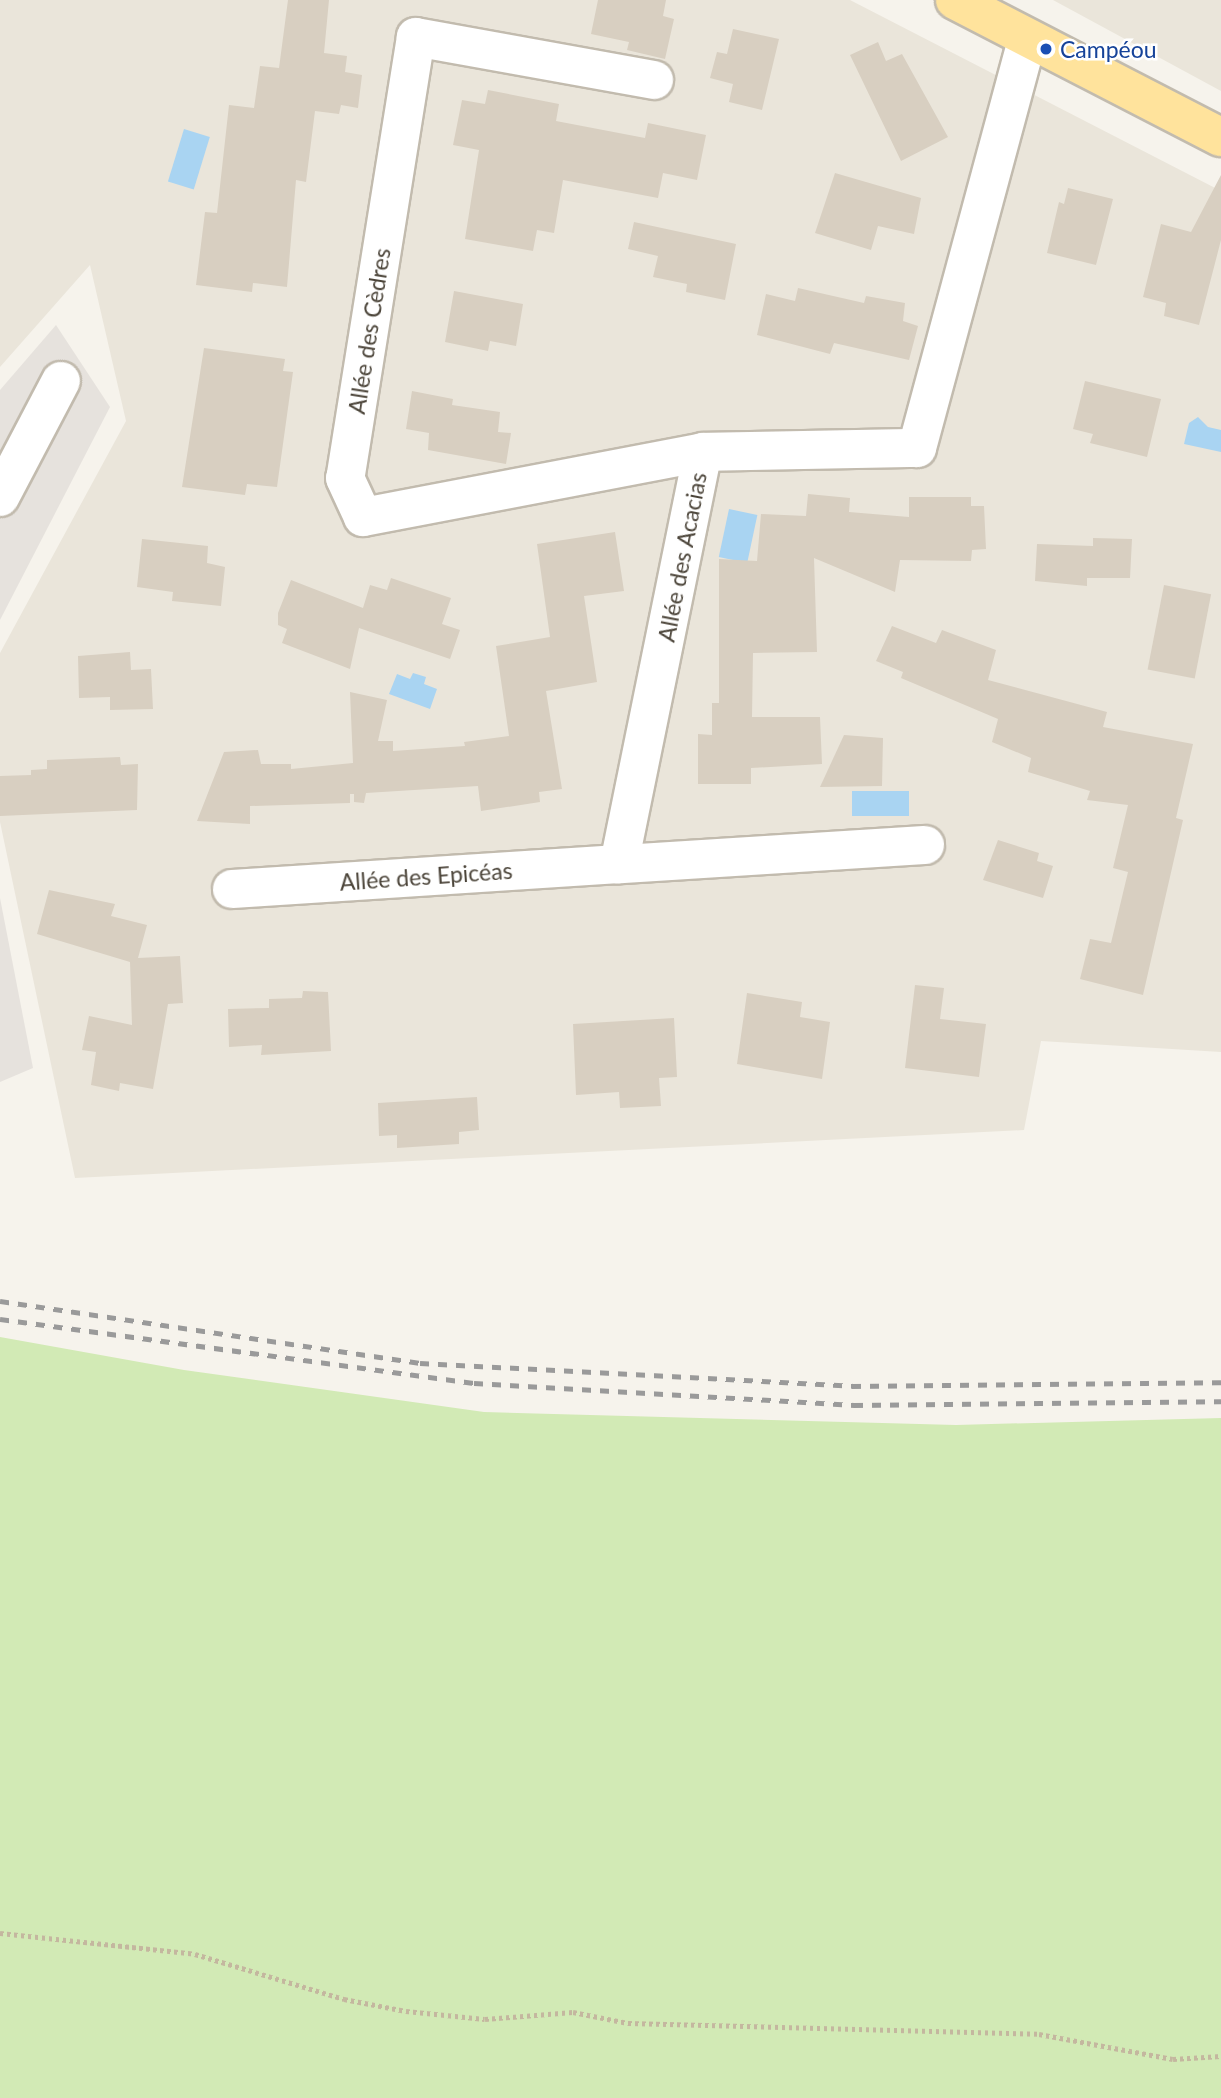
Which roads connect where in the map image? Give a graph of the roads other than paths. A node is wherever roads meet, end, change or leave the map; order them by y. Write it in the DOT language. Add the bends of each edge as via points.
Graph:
graph roads {
  1 [pos="954,0"];
  2 [pos="1027,39"];
  3 [pos="654,80"];
  4 [pos="1221,137"];
  5 [pos="61,381"];
  6 [pos="703,452"];
  7 [pos="0,496"];
  8 [pos="925,845"];
  9 [pos="620,864"];
  10 [pos="232,889"];
  1 -- 2 [label="main road"];
  2 -- 4 [label="main road"];
  2 -- 6 [label="street, Allée des Acacias" via="917,448"];
  3 -- 6 [label="street, Allée des Cèdres" via="416,37 345,478 363,517"];
  5 -- 7 [label="street"];
  6 -- 9 [label="street, Allée des Acacias"];
  8 -- 9 [label="street"];
  9 -- 10 [label="street, Allée des Epicéas"];
}
